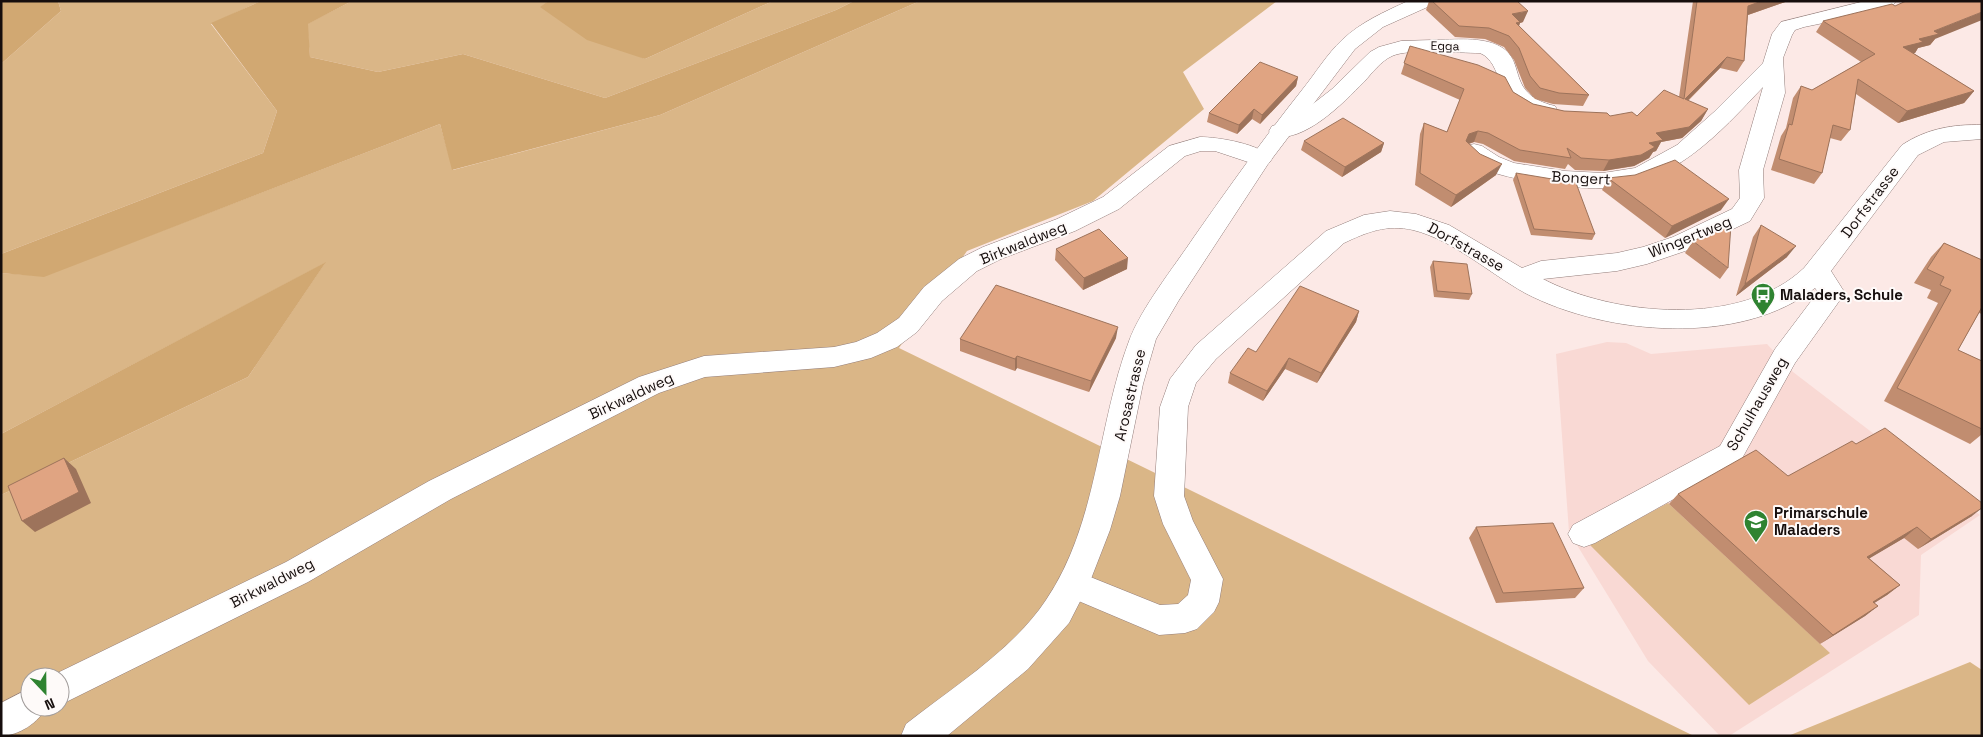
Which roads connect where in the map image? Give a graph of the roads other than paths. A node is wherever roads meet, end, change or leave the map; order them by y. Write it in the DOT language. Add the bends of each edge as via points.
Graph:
graph roads {
  1 [pos="1425,1"];
  2 [pos="1886,1"];
  3 [pos="1773,65"];
  4 [pos="1568,112"];
  5 [pos="1280,131"];
  6 [pos="1982,132"];
  7 [pos="1474,151"];
  8 [pos="1260,159"];
  9 [pos="1818,270"];
  10 [pos="1521,278"];
  11 [pos="1584,534"];
  12 [pos="1073,584"];
  13 [pos="70,683"];
  14 [pos="20,712"];
  15 [pos="1,722"];
  16 [pos="919,736"];
  1 -- 5 [label="street, Arosastrasse" via="1376,23 1353,40"];
  2 -- 3 [label="street, Wingertweg" via="1788,26 1782,34"];
  3 -- 7 [label="street, Bongert" via="1682,153 1640,175 1619,180 1548,176 1503,168"];
  3 -- 10 [label="street, Wingertweg" via="1774,93 1751,170 1752,198 1741,215 1682,243 1647,255 1617,262 1541,270"];
  4 -- 5 [label="street, Egga" via="1526,106 1519,100 1500,57 1484,47 1401,47 1377,56 1340,94 1299,126"];
  5 -- 8 [label="street, Arosastrasse"];
  6 -- 9 [label="street, Dorfstrasse" via="1935,137 1910,151"];
  8 -- 12 [label="street, Arosastrasse" via="1143,339 1129,384 1105,496"];
  8 -- 13 [label="street, Birkwaldweg" via="1214,144 1200,144 1177,151 1111,203 1066,226 968,265 934,294 908,325 887,340 834,357 704,367 649,385 440,490 297,572"];
  9 -- 10 [label="street, Dorfstrasse" via="1805,282 1770,301 1749,309 1701,318 1648,317 1606,310 1558,295"];
  9 -- 11 [label="street, Schulhausweg" via="1832,293 1784,356 1730,454"];
  10 -- 12 [label="street, Dorfstrasse" via="1425,223 1376,220 1352,226 1335,237 1206,352 1184,379 1174,407 1170,496 1186,541 1207,579 1202,602 1185,618 1159,620"];
  12 -- 16 [label="street, Arosastrasse" via="1057,612 1016,658"];
  14 -- 15 [label="street"];
}
